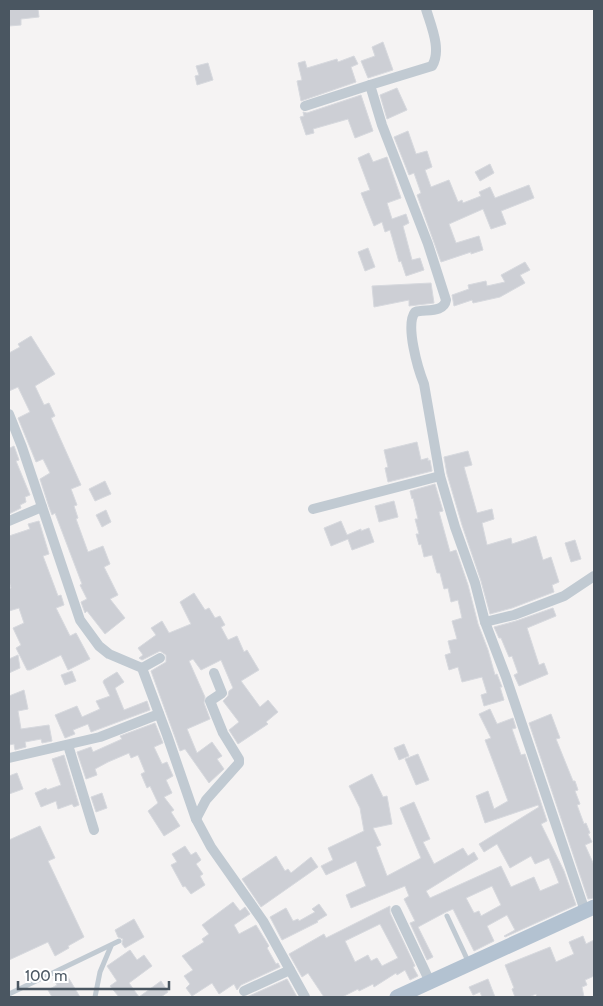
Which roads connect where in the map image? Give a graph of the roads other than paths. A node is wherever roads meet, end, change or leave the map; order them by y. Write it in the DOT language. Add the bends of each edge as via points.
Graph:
graph roads {
  1 [pos="426,9"];
  2 [pos="370,86"];
  3 [pos="304,106"];
  4 [pos="9,414"];
  5 [pos="440,476"];
  6 [pos="42,507"];
  7 [pos="313,509"];
  8 [pos="9,521"];
  9 [pos="594,576"];
  10 [pos="485,622"];
  11 [pos="160,658"];
  12 [pos="142,668"];
  13 [pos="214,673"];
  14 [pos="159,714"];
  15 [pos="68,745"];
  16 [pos="9,758"];
  17 [pos="196,820"];
  18 [pos="94,830"];
  19 [pos="590,909"];
  20 [pos="396,910"];
  21 [pos="447,916"];
  22 [pos="119,941"];
  23 [pos="111,945"];
  24 [pos="470,964"];
  25 [pos="290,970"];
  26 [pos="430,982"];
  27 [pos="244,991"];
  28 [pos="9,994"];
  29 [pos="95,997"];
  30 [pos="305,997"];
  31 [pos="397,997"];
  1 -- 2 [label="street" via="435,44 436,56 432,66"];
  2 -- 3 [label="street"];
  2 -- 5 [label="street" via="446,300 440,309 415,312 410,322"];
  4 -- 6 [label="street"];
  5 -- 7 [label="street"];
  5 -- 10 [label="street"];
  6 -- 8 [label="street"];
  6 -- 12 [label="street" via="80,620 109,654"];
  9 -- 10 [label="street" via="564,596"];
  10 -- 19 [label="street"];
  11 -- 12 [label="street"];
  12 -- 14 [label="street"];
  13 -- 17 [label="street" via="222,693 210,701 239,763 206,800"];
  14 -- 15 [label="street" via="100,737"];
  14 -- 17 [label="street"];
  15 -- 16 [label="street"];
  15 -- 18 [label="street"];
  17 -- 25 [label="street" via="211,847 255,908"];
  19 -- 24 [label="main road"];
  20 -- 26 [label="street"];
  21 -- 24 [label="lane"];
  22 -- 23 [label="lane"];
  23 -- 28 [label="lane"];
  23 -- 29 [label="lane" via="100,972"];
  24 -- 26 [label="main road"];
  25 -- 27 [label="street"];
  25 -- 30 [label="street"];
  26 -- 31 [label="main road"];
}
